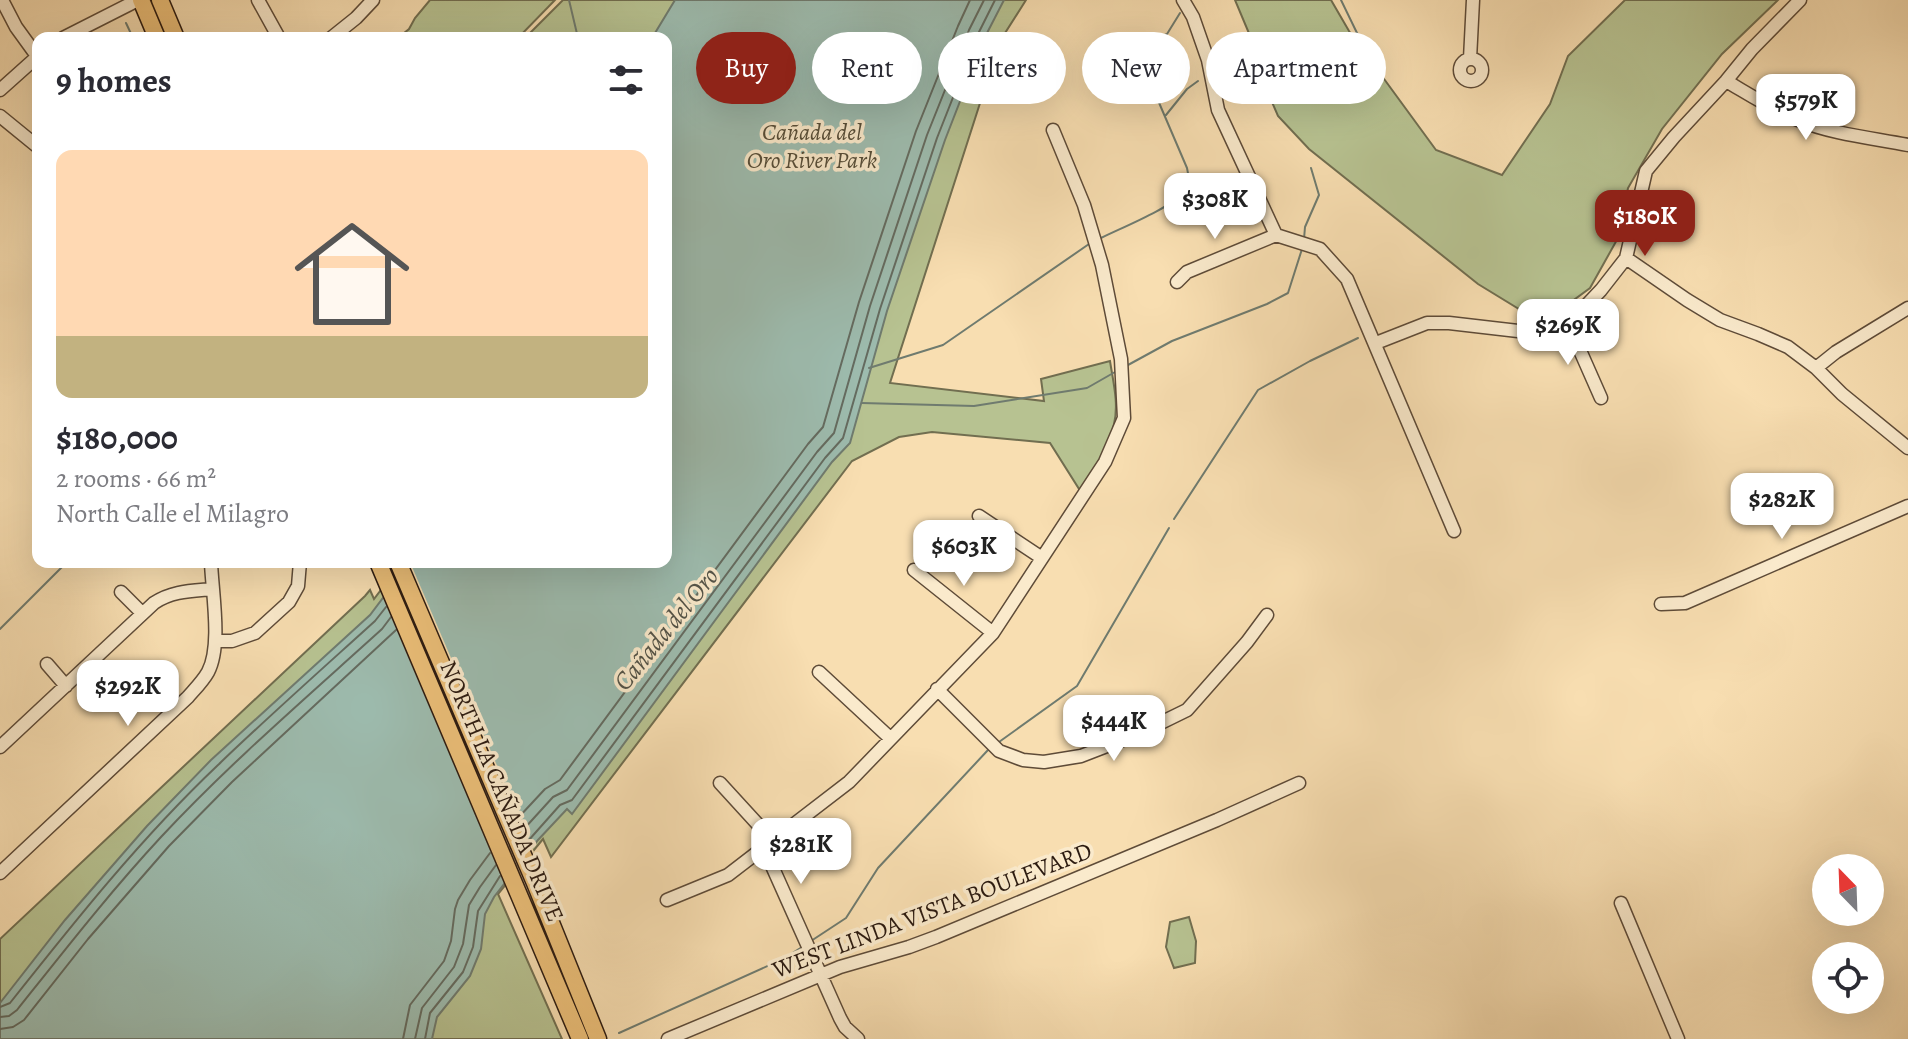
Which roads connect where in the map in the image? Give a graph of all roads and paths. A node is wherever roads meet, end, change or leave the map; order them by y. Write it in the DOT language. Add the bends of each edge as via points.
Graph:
graph roads {
  1 [pos="2,0"];
  2 [pos="139,0"];
  3 [pos="160,0"];
  4 [pos="258,0"];
  5 [pos="1183,0"];
  6 [pos="1473,0"];
  7 [pos="1800,0"];
  8 [pos="369,2"];
  9 [pos="75,32"];
  10 [pos="154,32"];
  11 [pos="173,32"];
  12 [pos="276,32"];
  13 [pos="337,32"];
  14 [pos="32,48"];
  15 [pos="1470,59"];
  16 [pos="32,61"];
  17 [pos="1726,81"];
  18 [pos="0,90"];
  19 [pos="0,116"];
  20 [pos="1053,130"];
  21 [pos="32,142"];
  22 [pos="1908,145"];
  23 [pos="1276,235"];
  24 [pos="1626,258"];
  25 [pos="1177,282"];
  26 [pos="1908,308"];
  27 [pos="1567,321"];
  28 [pos="1376,343"];
  29 [pos="1816,368"];
  30 [pos="1601,398"];
  31 [pos="1908,448"];
  32 [pos="1908,506"];
  33 [pos="979,516"];
  34 [pos="1454,531"];
  35 [pos="1042,558"];
  36 [pos="211,568"];
  37 [pos="300,568"];
  38 [pos="381,568"];
  39 [pos="401,568"];
  40 [pos="914,570"];
  41 [pos="212,589"];
  42 [pos="121,592"];
  43 [pos="1661,604"];
  44 [pos="142,613"];
  45 [pos="1267,615"];
  46 [pos="993,633"];
  47 [pos="216,641"];
  48 [pos="47,664"];
  49 [pos="819,672"];
  50 [pos="66,686"];
  51 [pos="937,689"];
  52 [pos="890,738"];
  53 [pos="0,747"];
  54 [pos="720,783"];
  55 [pos="1299,783"];
  56 [pos="768,844"];
  57 [pos="0,873"];
  58 [pos="667,900"];
  59 [pos="1621,903"];
  60 [pos="820,974"];
  61 [pos="580,1039"];
  62 [pos="598,1039"];
  63 [pos="668,1039"];
  64 [pos="858,1039"];
  65 [pos="1678,1039"];
  1 -- 14 [label="street"];
  2 -- 9 [label="street"];
  2 -- 10 [label="main road"];
  3 -- 11 [label="main road"];
  4 -- 12 [label="street"];
  5 -- 23 [label="street" via="1208,60 1218,110"];
  6 -- 15 [label="street"];
  7 -- 17 [label="street"];
  8 -- 13 [label="street"];
  16 -- 18 [label="street"];
  17 -- 22 [label="street" via="1801,122"];
  17 -- 24 [label="street" via="1646,171"];
  19 -- 21 [label="street"];
  20 -- 35 [label="street" via="1102,267 1121,359 1124,418 1105,462"];
  23 -- 25 [label="street" via="1187,272"];
  23 -- 28 [label="street" via="1320,249 1347,279"];
  24 -- 27 [label="street"];
  24 -- 29 [label="street" via="1720,320 1788,347"];
  26 -- 29 [label="street"];
  27 -- 28 [label="street" via="1518,331 1427,323"];
  27 -- 30 [label="street"];
  28 -- 34 [label="street"];
  29 -- 31 [label="street"];
  32 -- 43 [label="street" via="1685,603"];
  33 -- 35 [label="street"];
  35 -- 46 [label="street"];
  36 -- 41 [label="street"];
  37 -- 47 [label="street" via="295,596 255,633"];
  38 -- 61 [label="main road, NORTH LA CAÑADA DRIVE"];
  39 -- 62 [label="main road, NORTH LA CAÑADA DRIVE"];
  40 -- 46 [label="street"];
  41 -- 44 [label="street" via="170,594"];
  41 -- 47 [label="street"];
  42 -- 44 [label="street"];
  44 -- 50 [label="street"];
  45 -- 51 [label="street" via="1187,710 1081,756 1044,762 999,751"];
  46 -- 51 [label="street"];
  47 -- 57 [label="street" via="200,684"];
  48 -- 50 [label="street"];
  49 -- 52 [label="street"];
  50 -- 53 [label="street"];
  51 -- 52 [label="street"];
  52 -- 56 [label="street" via="849,782"];
  54 -- 56 [label="street"];
  55 -- 60 [label="street, WEST LINDA VISTA BOULEVARD" via="936,937"];
  56 -- 58 [label="street" via="728,875"];
  56 -- 60 [label="street"];
  59 -- 65 [label="street"];
  60 -- 63 [label="street, WEST LINDA VISTA BOULEVARD"];
  60 -- 64 [label="street" via="841,1020"];
}
